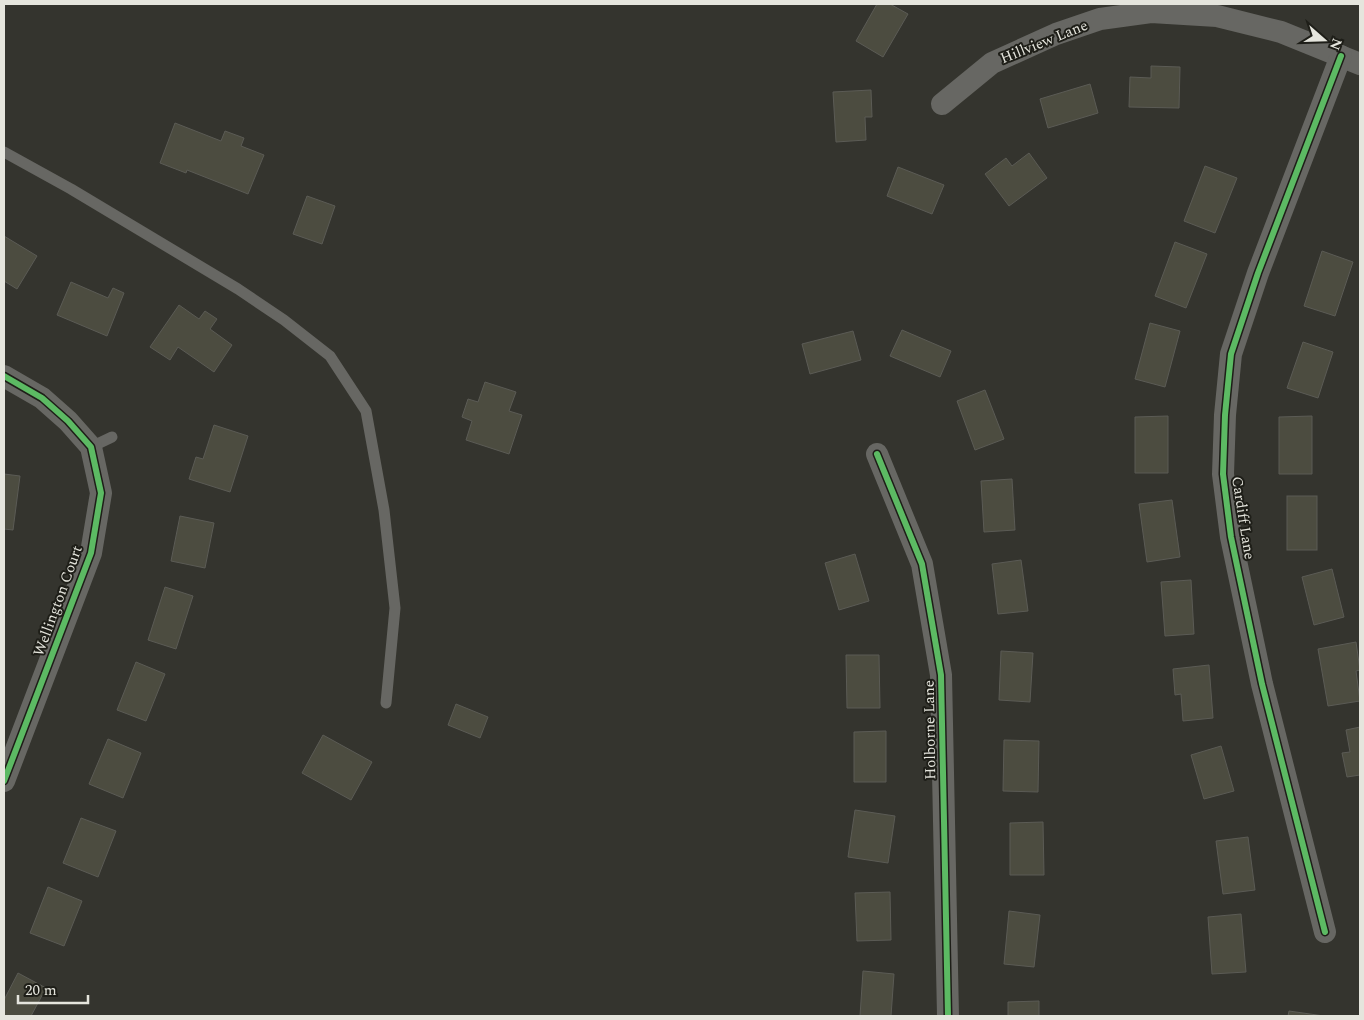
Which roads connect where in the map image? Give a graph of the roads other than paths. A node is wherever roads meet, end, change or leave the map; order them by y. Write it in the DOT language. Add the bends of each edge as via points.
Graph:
graph roads {
  1 [pos="1350,60"];
  2 [pos="942,104"];
  3 [pos="4,152"];
  4 [pos="4,376"];
  5 [pos="112,437"];
  6 [pos="91,447"];
  7 [pos="877,454"];
  8 [pos="386,703"];
  9 [pos="4,781"];
  10 [pos="1325,932"];
  11 [pos="948,1016"];
  1 -- 2 [label="street, Hillview Lane" via="1281,32 1226,18 1151,12 1100,19 1056,34 992,63"];
  1 -- 10 [label="street, Cardiff Lane" via="1258,273 1231,354 1223,474 1232,537 1262,684"];
  3 -- 8 [label="lane" via="238,289 330,356 366,411 384,510 395,608"];
  4 -- 6 [label="street, Wellington Court" via="42,398"];
  5 -- 6 [label="lane"];
  6 -- 9 [label="street, Wellington Court" via="101,493 91,552"];
  7 -- 11 [label="street, Holborne Lane" via="922,564 941,675"];
}
